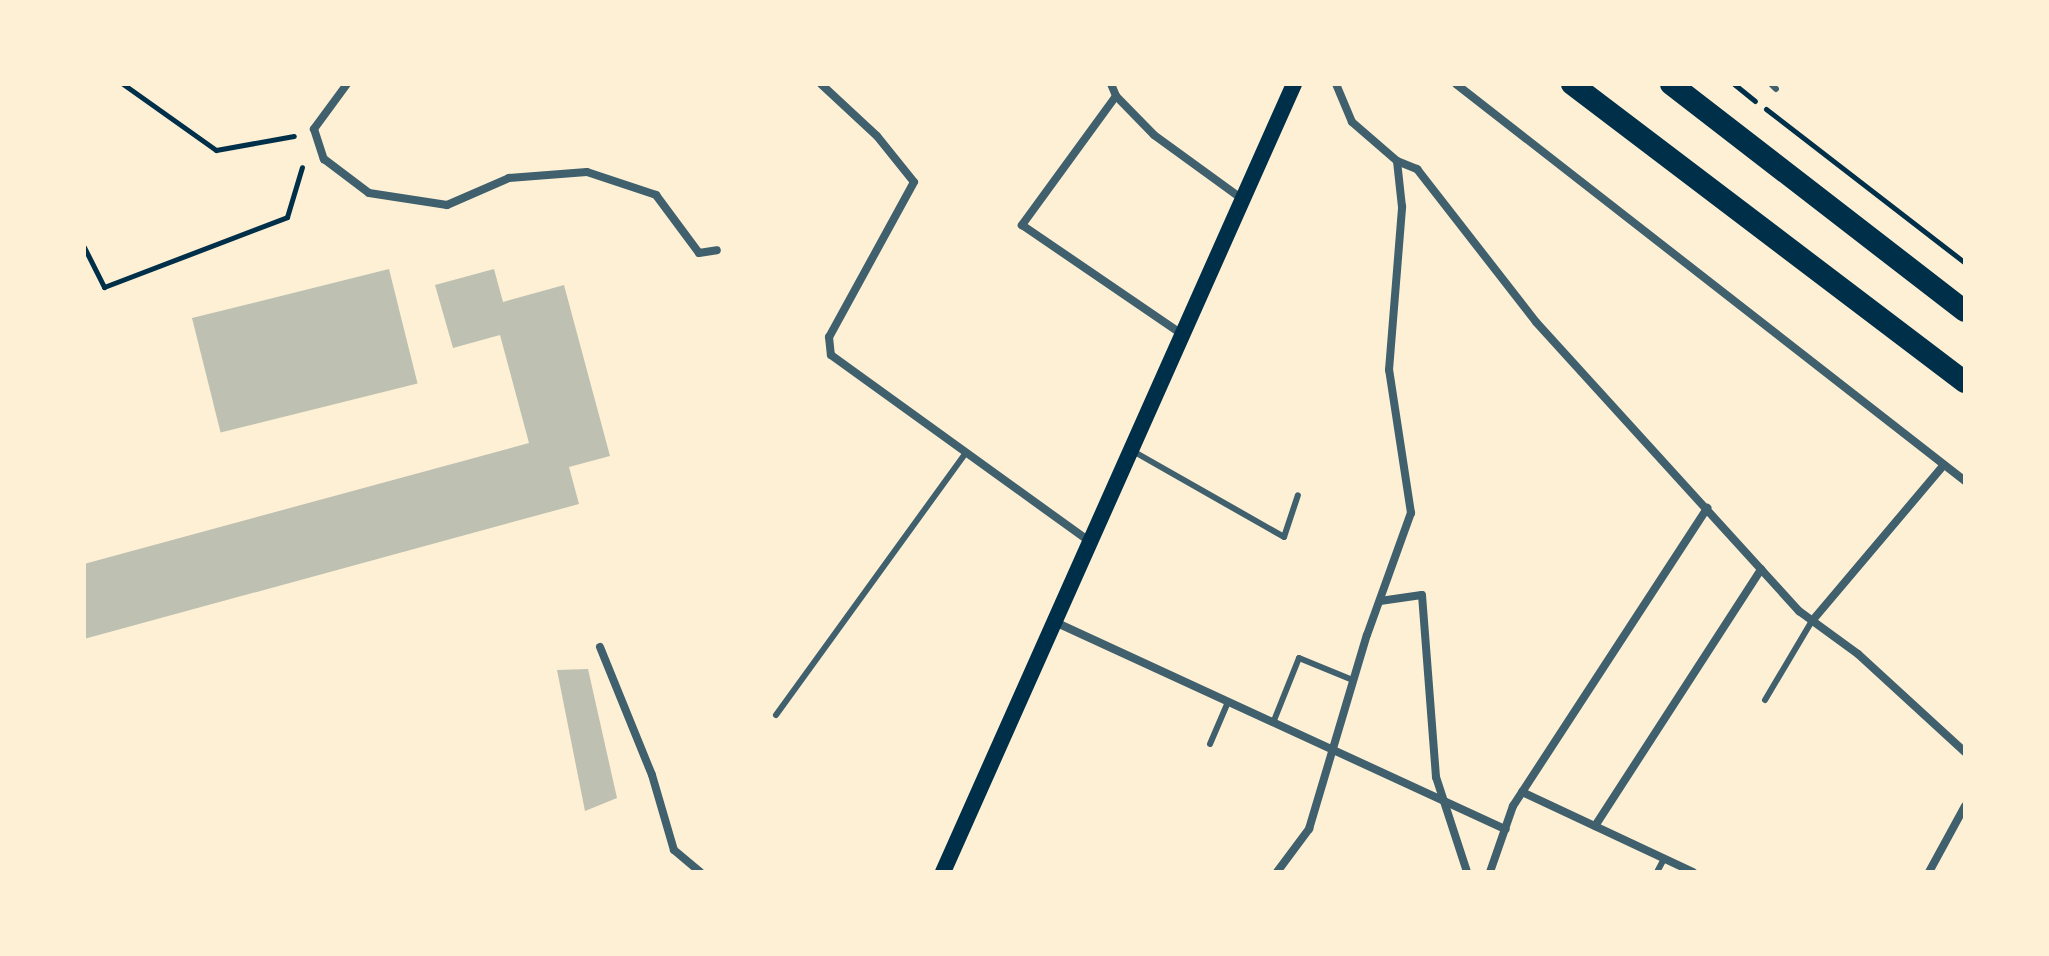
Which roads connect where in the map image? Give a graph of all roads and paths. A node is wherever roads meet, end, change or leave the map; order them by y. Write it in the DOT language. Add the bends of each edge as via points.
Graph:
graph roads {
  1 [pos="123,84"];
  2 [pos="347,84"];
  3 [pos="821,84"];
  4 [pos="1111,84"];
  5 [pos="1294,84"];
  6 [pos="1336,84"];
  7 [pos="1456,84"];
  8 [pos="1572,84"];
  9 [pos="1671,84"];
  10 [pos="1734,84"];
  11 [pos="1116,96"];
  12 [pos="314,129"];
  13 [pos="1397,161"];
  14 [pos="1243,199"];
  15 [pos="84,247"];
  16 [pos="717,250"];
  17 [pos="1965,263"];
  18 [pos="1965,311"];
  19 [pos="1183,334"];
  20 [pos="1965,382"];
  21 [pos="1131,450"];
  22 [pos="965,454"];
  23 [pos="1944,465"];
  24 [pos="1965,481"];
  25 [pos="1298,495"];
  26 [pos="1707,508"];
  27 [pos="1090,542"];
  28 [pos="1761,569"];
  29 [pos="1380,601"];
  30 [pos="1055,621"];
  31 [pos="1812,621"];
  32 [pos="600,647"];
  33 [pos="1353,680"];
  34 [pos="1765,700"];
  35 [pos="1228,702"];
  36 [pos="776,715"];
  37 [pos="1273,723"];
  38 [pos="1210,744"];
  39 [pos="1330,750"];
  40 [pos="1965,752"];
  41 [pos="1522,792"];
  42 [pos="1443,799"];
  43 [pos="1965,806"];
  44 [pos="1595,826"];
  45 [pos="1506,829"];
  46 [pos="1664,859"];
  47 [pos="700,872"];
  48 [pos="943,872"];
  49 [pos="1277,872"];
  50 [pos="1467,872"];
  51 [pos="1490,872"];
  52 [pos="1657,872"];
  53 [pos="1693,872"];
  54 [pos="1929,872"];
  1 -- 12 [label="path" via="216,150 280,141"];
  2 -- 12 [label="street"];
  3 -- 22 [label="street" via="877,136 914,182 829,337 831,355"];
  4 -- 11 [label="street"];
  5 -- 14 [label="main road"];
  6 -- 13 [label="street" via="1352,122"];
  7 -- 23 [label="street"];
  8 -- 20 [label="highway"];
  9 -- 18 [label="highway"];
  10 -- 17 [label="path"];
  11 -- 14 [label="street" via="1154,135"];
  11 -- 19 [label="street" via="1022,225"];
  12 -- 15 [label="path" via="287,217 104,287"];
  12 -- 16 [label="street" via="324,159 369,193 447,205 509,178 587,172 656,195 699,253"];
  13 -- 26 [label="street" via="1417,169 1536,322"];
  13 -- 29 [label="street" via="1402,207 1389,370 1411,513"];
  14 -- 19 [label="main road"];
  19 -- 21 [label="main road"];
  21 -- 25 [label="lane" via="1284,537"];
  21 -- 27 [label="main road"];
  22 -- 27 [label="street"];
  22 -- 36 [label="lane"];
  23 -- 24 [label="street"];
  23 -- 31 [label="street"];
  26 -- 28 [label="street"];
  26 -- 41 [label="street"];
  27 -- 30 [label="main road"];
  28 -- 31 [label="street"];
  28 -- 44 [label="street"];
  29 -- 33 [label="street"];
  29 -- 42 [label="street" via="1422,595 1436,777"];
  30 -- 35 [label="street"];
  30 -- 48 [label="main road"];
  31 -- 34 [label="lane"];
  31 -- 40 [label="street" via="1858,654"];
  32 -- 47 [label="street" via="652,775 674,850"];
  33 -- 37 [label="lane" via="1299,658"];
  33 -- 39 [label="street"];
  35 -- 37 [label="street"];
  35 -- 38 [label="lane"];
  37 -- 39 [label="street"];
  39 -- 42 [label="street"];
  39 -- 49 [label="street" via="1309,829"];
  41 -- 44 [label="street"];
  41 -- 45 [label="street"];
  42 -- 45 [label="street"];
  42 -- 50 [label="street"];
  43 -- 54 [label="street"];
  44 -- 46 [label="street"];
  45 -- 51 [label="street"];
  46 -- 52 [label="lane"];
  46 -- 53 [label="street"];
}
